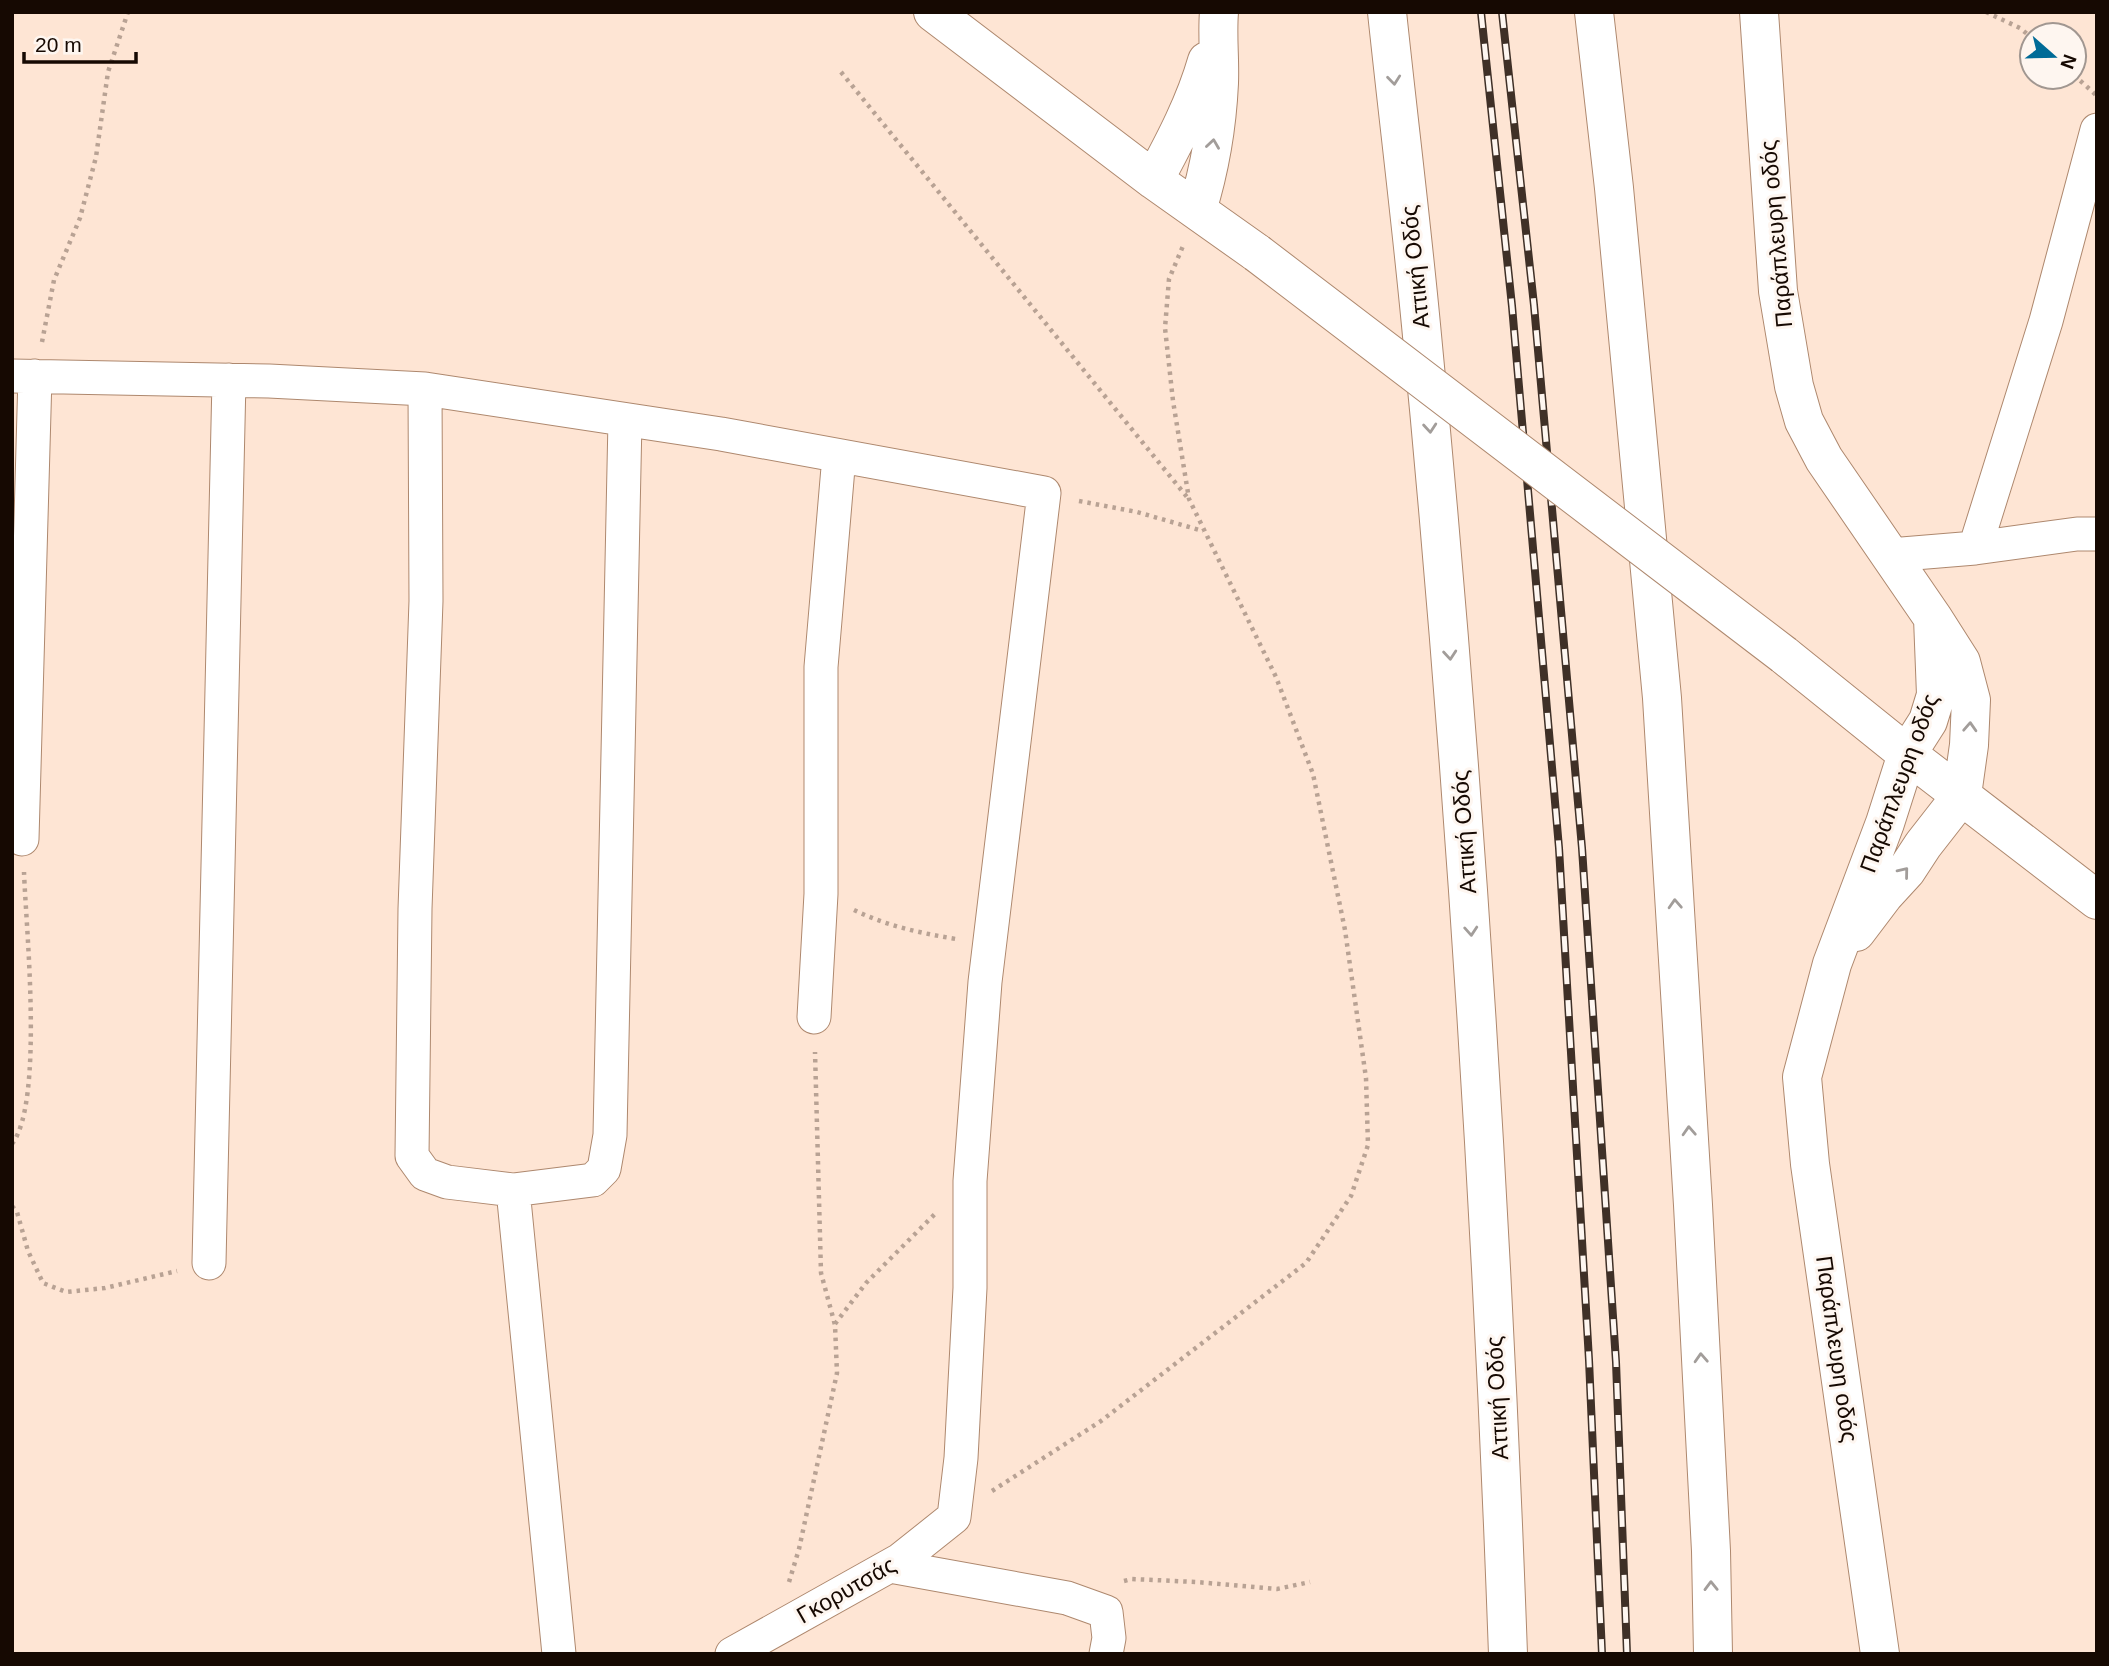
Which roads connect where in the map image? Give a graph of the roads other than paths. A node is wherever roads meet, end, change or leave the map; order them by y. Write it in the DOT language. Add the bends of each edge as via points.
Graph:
graph roads {
  1 [pos="933,12"];
  2 [pos="1387,12"];
  3 [pos="1594,12"];
  4 [pos="1759,12"];
  5 [pos="1219,17"];
  6 [pos="2097,130"];
  7 [pos="1154,180"];
  8 [pos="1197,210"];
  9 [pos="24,376"];
  10 [pos="229,380"];
  11 [pos="425,389"];
  12 [pos="625,420"];
  13 [pos="839,456"];
  14 [pos="2097,534"];
  15 [pos="1975,548"];
  16 [pos="1891,555"];
  17 [pos="1933,618"];
  18 [pos="1907,754"];
  19 [pos="1962,794"];
  20 [pos="22,839"];
  21 [pos="2097,900"];
  22 [pos="1832,964"];
  23 [pos="814,1017"];
  24 [pos="513,1190"];
  25 [pos="209,1263"];
  26 [pos="890,1566"];
  27 [pos="559,1654"];
  28 [pos="732,1654"];
  29 [pos="1106,1654"];
  30 [pos="1508,1654"];
  31 [pos="1713,1654"];
  32 [pos="1880,1654"];
  1 -- 7 [label="main road"];
  2 -- 30 [label="main road, Αττική Οδός, one-way" via="1421,323 1460,765 1486,1169"];
  31 -- 3 [label="main road, one-way" via="1693,1205 1662,698 1615,188"];
  4 -- 16 [label="main road, Παράπλευρη οδός" via="1778,290 1794,386 1804,421 1824,459"];
  5 -- 7 [label="main road" via="1200,84"];
  8 -- 5 [label="main road, one-way" via="1215,131"];
  6 -- 15 [label="street" via="2046,321"];
  7 -- 8 [label="main road"];
  8 -- 18 [label="main road, bridge"];
  9 -- 10 [label="street"];
  9 -- 20 [label="street"];
  10 -- 11 [label="street"];
  10 -- 25 [label="street"];
  11 -- 12 [label="street"];
  11 -- 24 [label="street" via="426,601 412,1156 425,1174 447,1182"];
  12 -- 13 [label="street"];
  12 -- 24 [label="street" via="610,1135 604,1169 593,1180"];
  13 -- 23 [label="street" via="821,667 821,894"];
  13 -- 26 [label="street, Γκορυτσάς" via="1044,494 989,944 970,1181 970,1288 954,1517"];
  14 -- 15 [label="street"];
  15 -- 16 [label="street"];
  16 -- 17 [label="main road, Παράπλευρη οδός"];
  17 -- 18 [label="main road, Παράπλευρη οδός" via="1936,695 1928,721"];
  19 -- 17 [label="main road, Παράπλευρη οδός, one-way" via="1971,700 1961,663"];
  18 -- 19 [label="main road"];
  18 -- 22 [label="main road, Παράπλευρη οδός"];
  19 -- 21 [label="main road"];
  22 -- 19 [label="main road, Παράπλευρη οδός, one-way"];
  22 -- 32 [label="main road, Παράπλευρη οδός" via="1802,1077"];
  24 -- 27 [label="street"];
  26 -- 28 [label="street, Γκορυτσάς"];
  26 -- 29 [label="street" via="1067,1598 1106,1612"];
}
